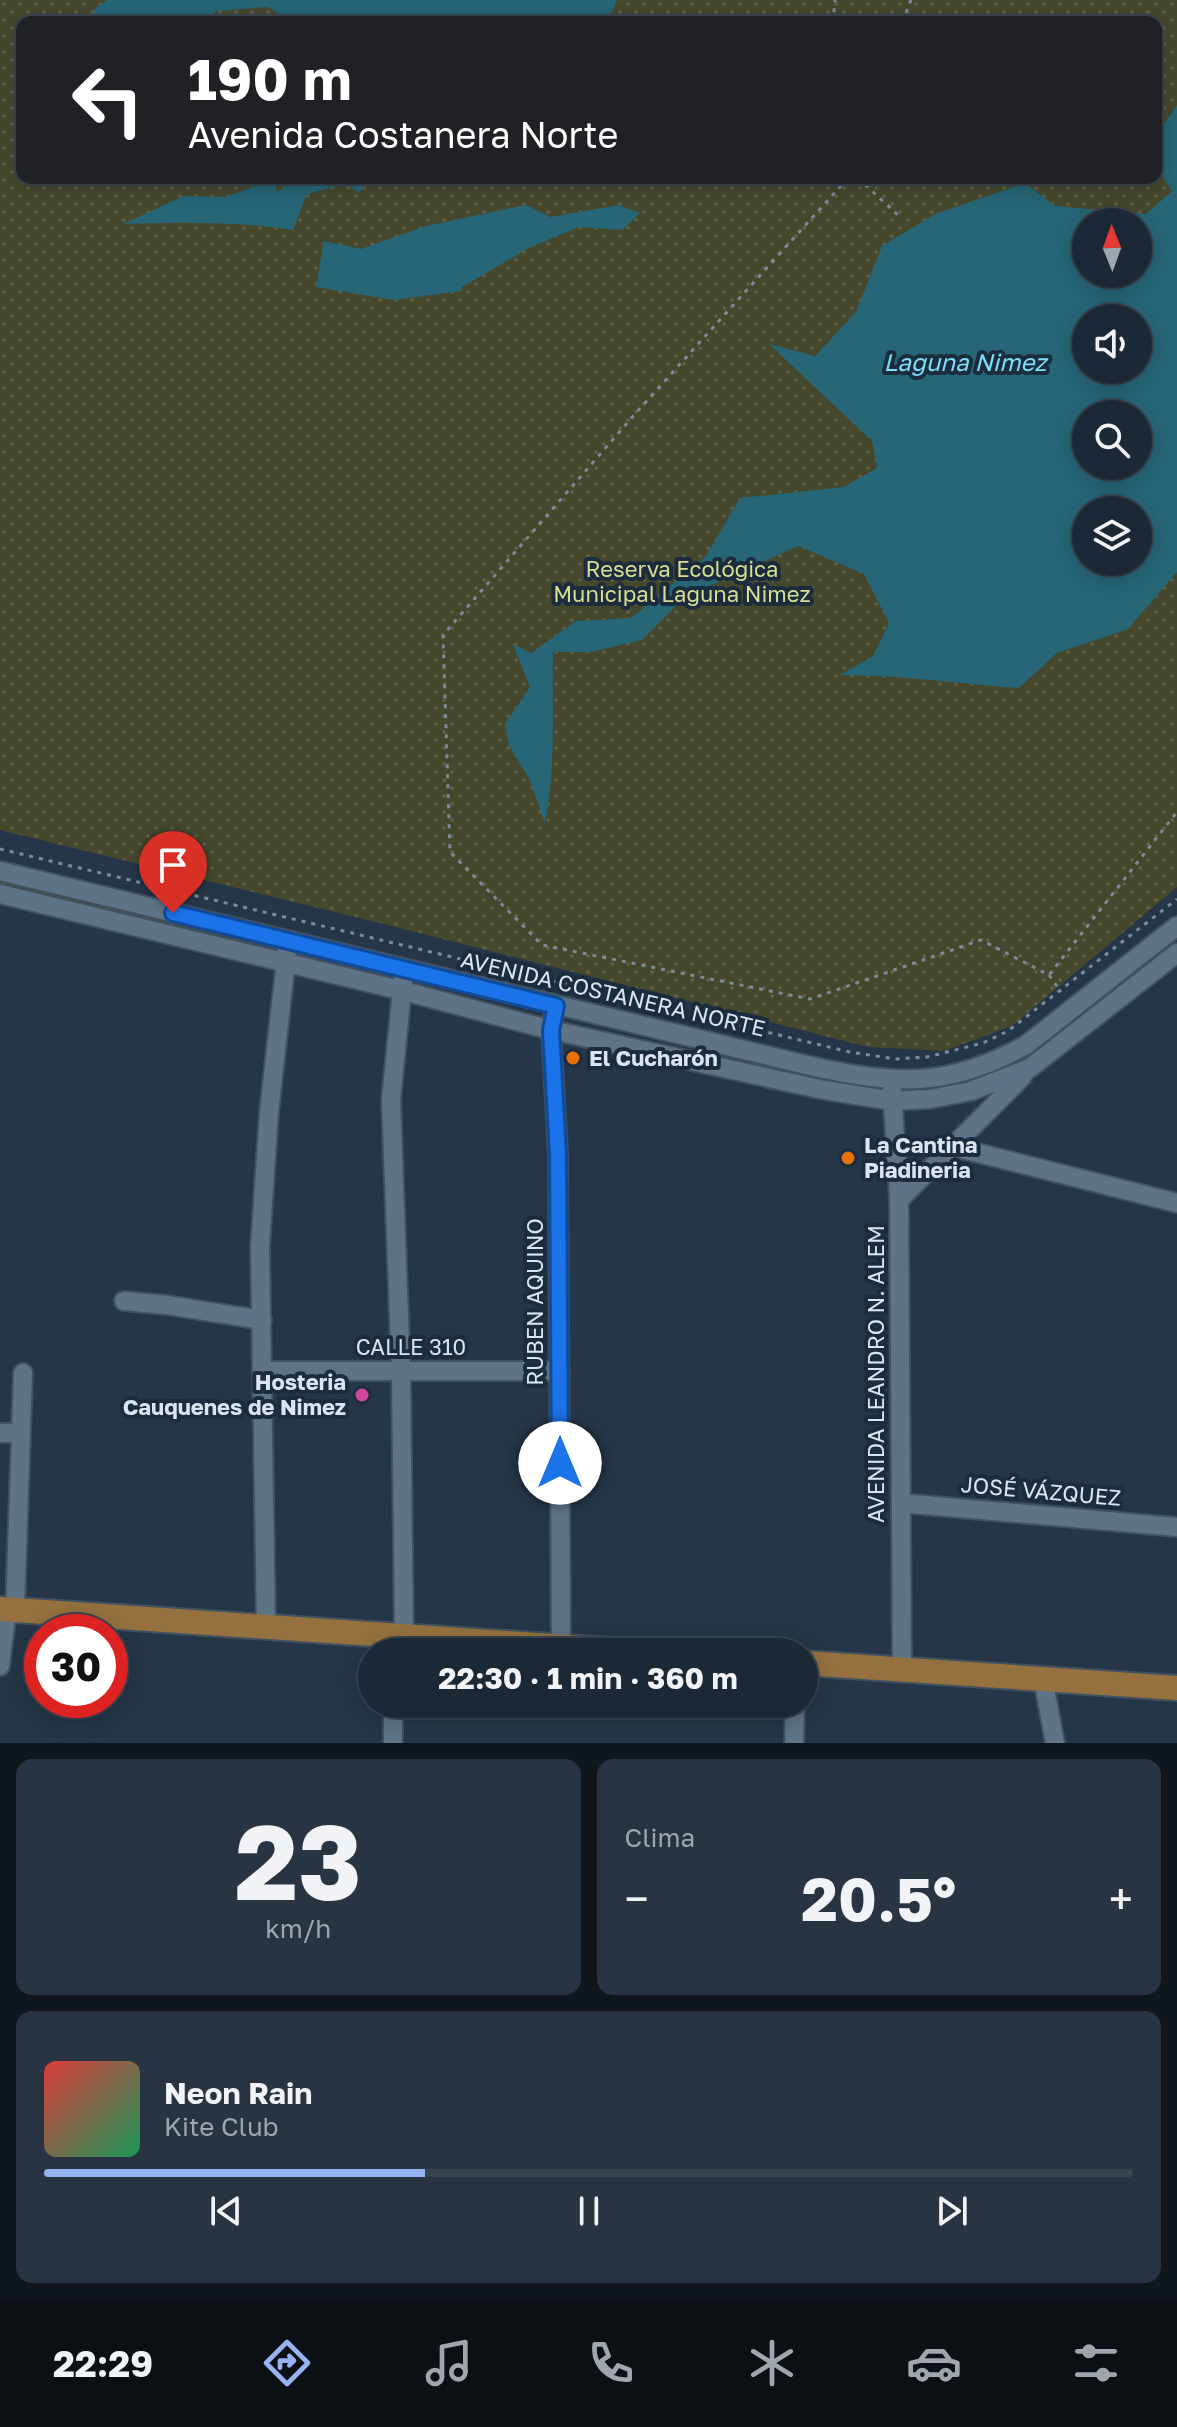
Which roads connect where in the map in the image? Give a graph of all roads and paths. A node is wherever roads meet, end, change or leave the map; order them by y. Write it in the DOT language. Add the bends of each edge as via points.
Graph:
graph roads {
  1 [pos="843,184"];
  2 [pos="864,184"];
  3 [pos="899,216"];
  4 [pos="1177,812"];
  5 [pos="0,849"];
  6 [pos="0,871"];
  7 [pos="0,894"];
  8 [pos="1177,899"];
  9 [pos="1177,926"];
  10 [pos="288,941"];
  11 [pos="1177,953"];
  12 [pos="285,962"];
  13 [pos="407,969"];
  14 [pos="1049,975"];
  15 [pos="400,990"];
  16 [pos="1061,992"];
  17 [pos="556,1006"];
  18 [pos="1072,1010"];
  19 [pos="551,1030"];
  20 [pos="1030,1068"];
  21 [pos="892,1079"];
  22 [pos="893,1101"];
  23 [pos="954,1147"];
  24 [pos="899,1200"];
  25 [pos="1177,1203"];
  26 [pos="124,1301"];
  27 [pos="262,1320"];
  28 [pos="263,1371"];
  29 [pos="560,1371"];
  30 [pos="401,1372"];
  31 [pos="23,1373"];
  32 [pos="0,1433"];
  33 [pos="21,1433"];
  34 [pos="901,1503"];
  35 [pos="1177,1527"];
  36 [pos="7,1610"];
  37 [pos="266,1627"];
  38 [pos="368,1638"];
  39 [pos="396,1638"];
  40 [pos="561,1638"];
  41 [pos="818,1664"];
  42 [pos="0,1666"];
  43 [pos="902,1669"];
  44 [pos="1043,1679"];
  45 [pos="1177,1688"];
  46 [pos="393,1718"];
  47 [pos="795,1718"];
  48 [pos="393,1743"];
  49 [pos="794,1743"];
  50 [pos="1055,1743"];
  1 -- 14 [label="path" via="443,635 450,852 542,945 810,999 981,940"];
  2 -- 3 [label="path"];
  4 -- 14 [label="path"];
  5 -- 16 [label="path" via="834,1049 895,1059 983,1043"];
  6 -- 10 [label="street, AVENIDA COSTANERA NORTE"];
  7 -- 12 [label="street, AVENIDA COSTANERA NORTE"];
  8 -- 16 [label="path"];
  9 -- 18 [label="street, AVENIDA COSTANERA NORTE"];
  10 -- 12 [label="street"];
  10 -- 13 [label="street, AVENIDA COSTANERA NORTE"];
  11 -- 20 [label="street, AVENIDA COSTANERA NORTE"];
  12 -- 15 [label="street, AVENIDA COSTANERA NORTE"];
  12 -- 27 [label="street" via="260,1247"];
  13 -- 15 [label="street"];
  13 -- 17 [label="street, AVENIDA COSTANERA NORTE"];
  14 -- 16 [label="path"];
  15 -- 19 [label="street, AVENIDA COSTANERA NORTE"];
  15 -- 30 [label="street" via="391,1100"];
  16 -- 18 [label="path"];
  17 -- 19 [label="street, RUBEN AQUINO"];
  17 -- 21 [label="street, AVENIDA COSTANERA NORTE" via="831,1070"];
  18 -- 21 [label="street, AVENIDA COSTANERA NORTE" via="1026,1045 986,1065 935,1079"];
  19 -- 22 [label="street, AVENIDA COSTANERA NORTE"];
  19 -- 29 [label="street, RUBEN AQUINO"];
  20 -- 22 [label="street, AVENIDA COSTANERA NORTE" via="971,1091"];
  20 -- 23 [label="street"];
  21 -- 22 [label="street, AVENIDA LEANDRO N. ALEM"];
  22 -- 24 [label="street, AVENIDA LEANDRO N. ALEM"];
  23 -- 24 [label="street"];
  23 -- 25 [label="street"];
  24 -- 34 [label="street, AVENIDA LEANDRO N. ALEM"];
  26 -- 27 [label="street"];
  27 -- 28 [label="street"];
  28 -- 30 [label="street, CALLE 310"];
  28 -- 37 [label="street"];
  29 -- 30 [label="street, CALLE 310"];
  29 -- 40 [label="street, RUBEN AQUINO"];
  30 -- 39 [label="street"];
  31 -- 33 [label="street"];
  32 -- 33 [label="street"];
  33 -- 36 [label="street"];
  34 -- 35 [label="street, JOSÉ VÁZQUEZ"];
  34 -- 43 [label="street, AVENIDA LEANDRO N. ALEM"];
  36 -- 37 [label="main road"];
  36 -- 42 [label="street"];
  37 -- 38 [label="main road"];
  41 -- 43 [label="main road"];
  43 -- 44 [label="main road"];
  44 -- 45 [label="main road"];
  44 -- 50 [label="street"];
  46 -- 48 [label="street"];
  47 -- 49 [label="street"];
}
